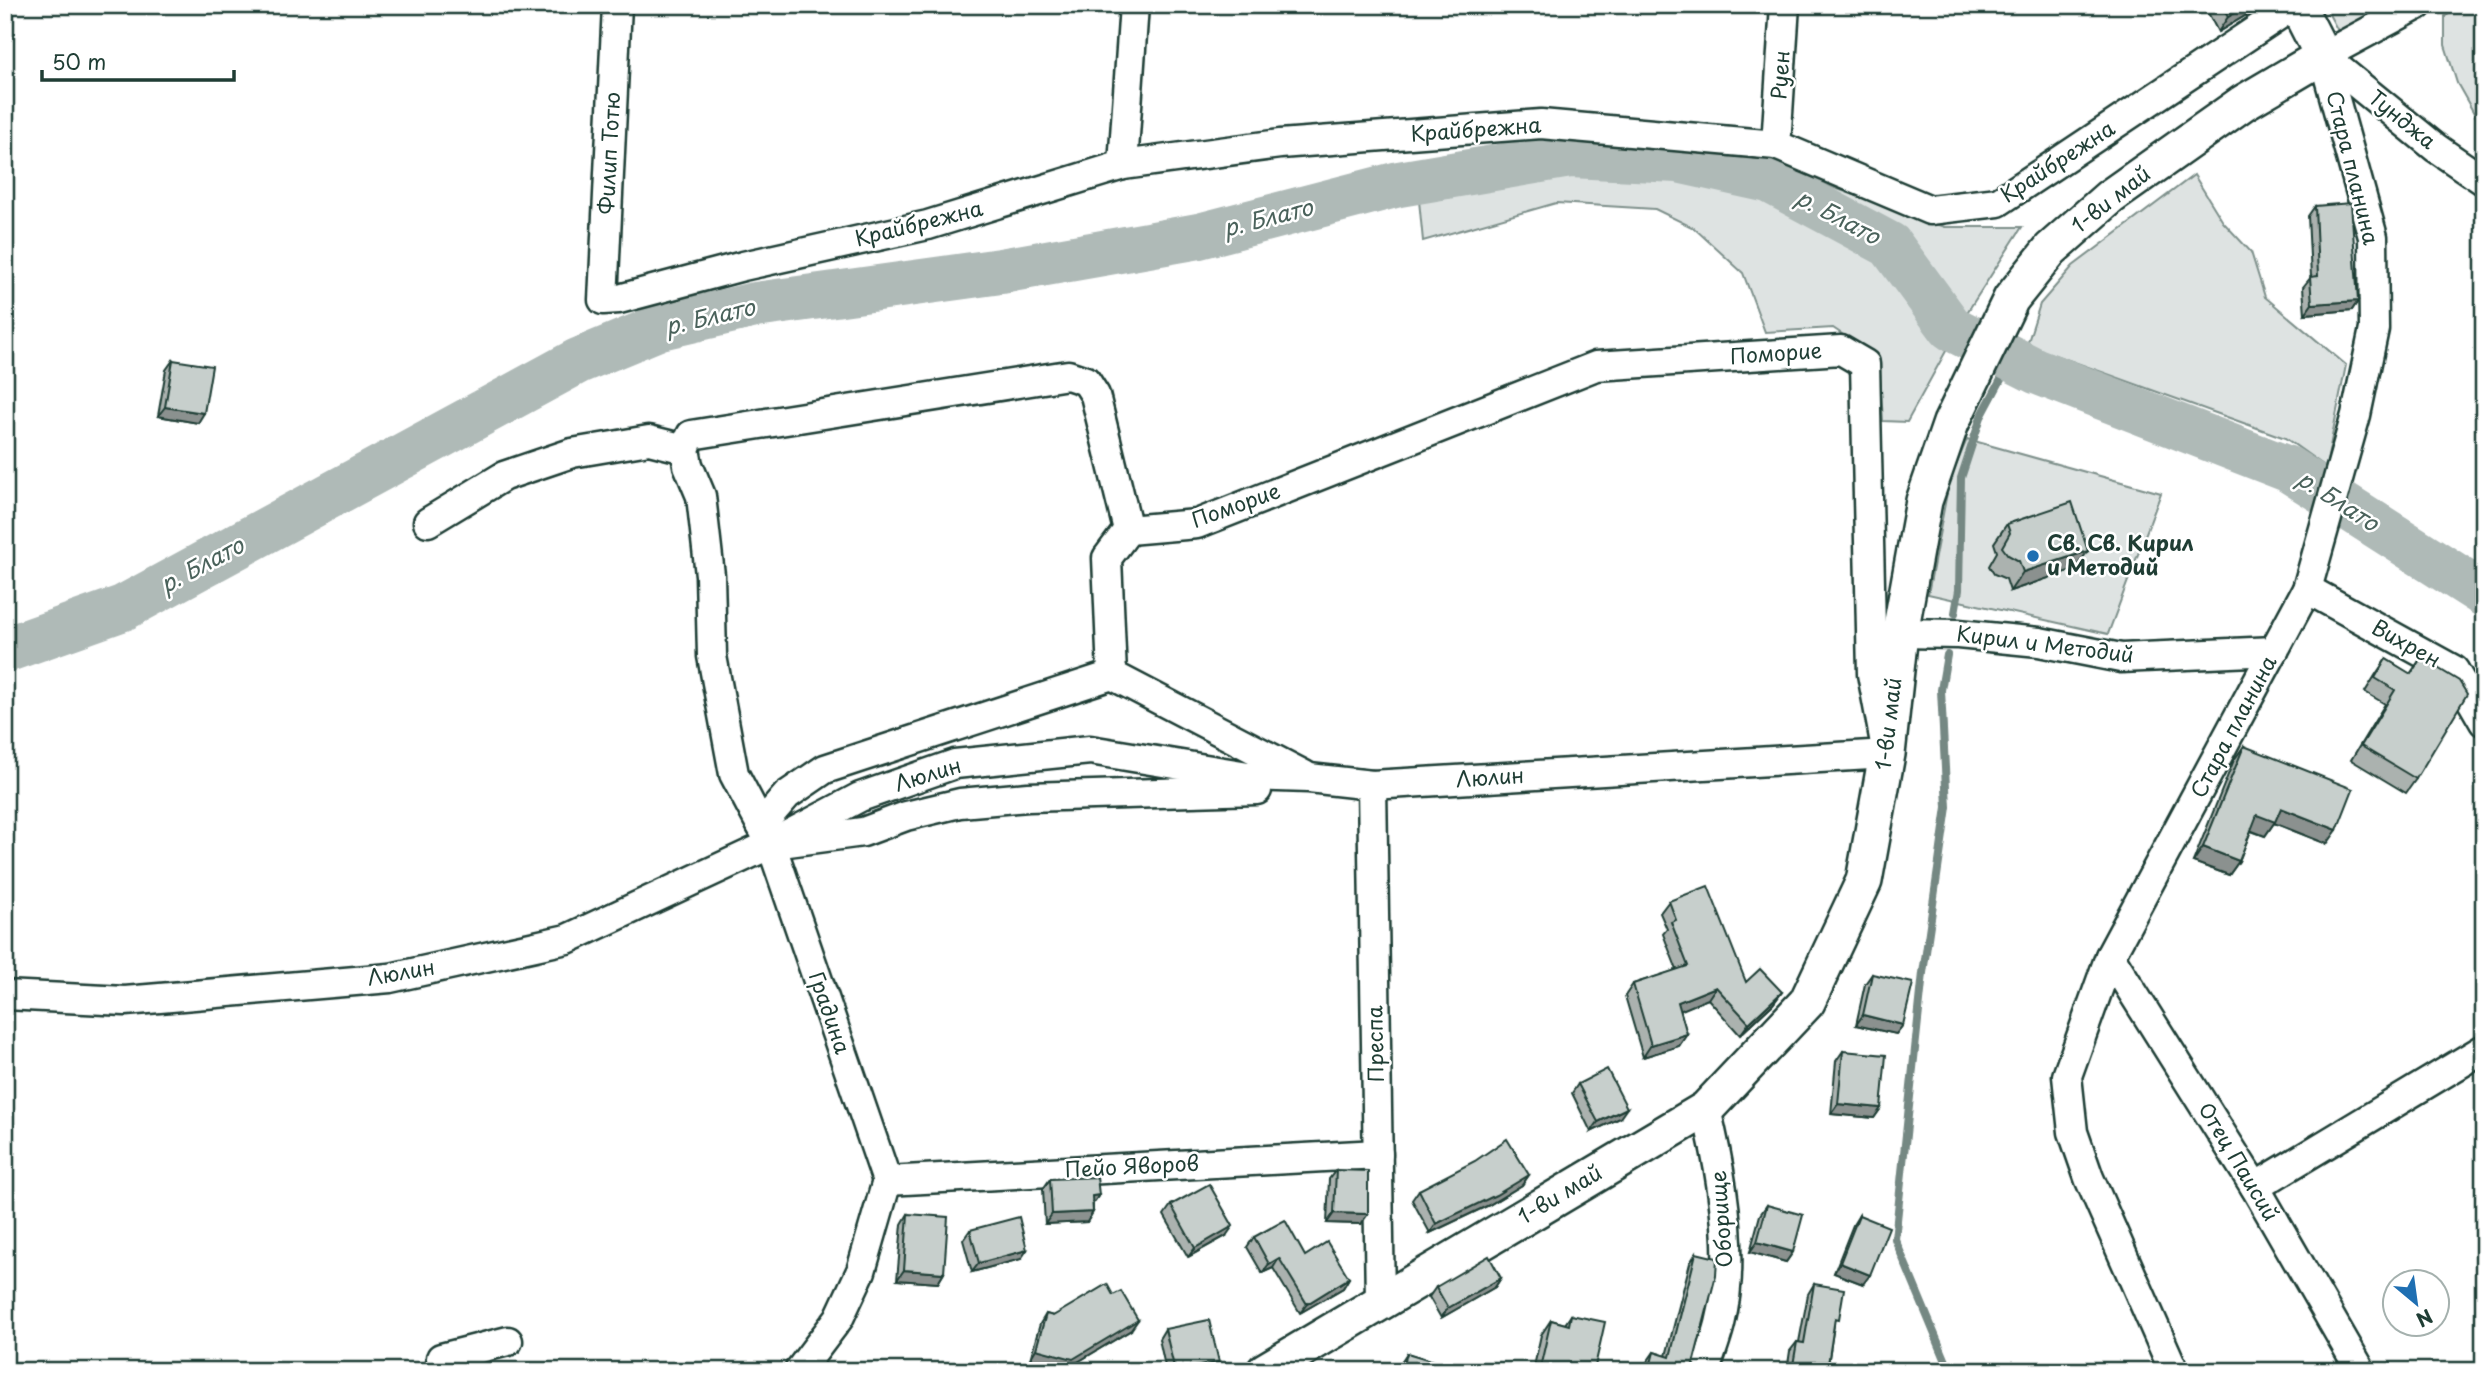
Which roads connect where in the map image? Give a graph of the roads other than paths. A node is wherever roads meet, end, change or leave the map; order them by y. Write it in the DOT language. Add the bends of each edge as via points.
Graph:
graph roads {
  1 [pos="617,5"];
  2 [pos="1134,5"];
  3 [pos="1785,5"];
  4 [pos="2296,5"];
  5 [pos="2418,5"];
  6 [pos="2323,56"];
  7 [pos="1776,145"];
  8 [pos="1123,165"];
  9 [pos="2484,181"];
  10 [pos="603,300"];
  11 [pos="685,449"];
  12 [pos="428,522"];
  13 [pos="1128,530"];
  14 [pos="2306,589"];
  15 [pos="1900,633"];
  16 [pos="2274,651"];
  17 [pos="1112,675"];
  18 [pos="2484,722"];
  19 [pos="1887,754"];
  20 [pos="1309,778"];
  21 [pos="1343,782"];
  22 [pos="1372,785"];
  23 [pos="766,834"];
  24 [pos="2110,956"];
  25 [pos="5,995"];
  26 [pos="2484,1049"];
  27 [pos="1706,1109"];
  28 [pos="1378,1154"];
  29 [pos="887,1181"];
  30 [pos="2255,1187"];
  31 [pos="1380,1302"];
  32 [pos="508,1341"];
  33 [pos="444,1371"];
  34 [pos="799,1371"];
  35 [pos="1265,1371"];
  36 [pos="1705,1371"];
  37 [pos="2174,1371"];
  38 [pos="2361,1371"];
  1 -- 10 [label="street, Филип Тотю"];
  2 -- 8 [label="street"];
  3 -- 7 [label="street, Руен"];
  4 -- 6 [label="street"];
  4 -- 7 [label="street, Крайбрежна" via="1998,202 1930,210"];
  5 -- 6 [label="street, 1-ви май"];
  6 -- 9 [label="street, Тунджа"];
  6 -- 14 [label="street, Стара планина" via="2373,237 2374,329 2356,415"];
  6 -- 15 [label="street, 1-ви май" via="2243,103 2110,197 2051,249 2011,299 1951,423 1924,501"];
  7 -- 8 [label="street, Крайбрежна" via="1541,124 1280,144"];
  8 -- 10 [label="street, Крайбрежна" via="928,225"];
  11 -- 12 [label="street" via="649,440 572,453 505,476"];
  11 -- 13 [label="street" via="691,435 707,431 1068,375 1086,381 1095,395"];
  11 -- 23 [label="street" via="701,496 710,575 712,656 734,774"];
  13 -- 17 [label="street" via="1107,558"];
  13 -- 19 [label="street, Поморие" via="1197,524 1596,366 1841,350 1865,364 1872,674"];
  14 -- 16 [label="street, Стара планина"];
  14 -- 18 [label="street, Вихрен" via="2454,670"];
  15 -- 16 [label="street, Кирил и Методий" via="2039,642 2121,658"];
  15 -- 19 [label="street, 1-ви май"];
  16 -- 24 [label="street, Стара планина"];
  17 -- 20 [label="street"];
  17 -- 23 [label="street" via="825,769 787,795"];
  19 -- 22 [label="street, Люлин"];
  19 -- 27 [label="street, 1-ви май" via="1864,881 1807,1002"];
  20 -- 21 [label="street, Люлин"];
  20 -- 23 [label="street, Люлин" via="1248,776 1090,750 955,764"];
  21 -- 22 [label="street, Люлин"];
  21 -- 23 [label="street" via="1304,789 960,803 863,832"];
  22 -- 28 [label="street, Преспа"];
  23 -- 25 [label="street, Люлин" via="567,939 390,978 125,1001"];
  23 -- 29 [label="street, Градина"];
  24 -- 30 [label="street, Отец Паисий"];
  24 -- 37 [label="street, Стара планина" via="2067,1076 2073,1132"];
  26 -- 30 [label="street"];
  27 -- 31 [label="street, 1-ви май"];
  27 -- 36 [label="street, Оборище" via="1720,1167 1728,1254 1721,1322"];
  28 -- 29 [label="street, Пейо Яворов"];
  28 -- 31 [label="street, Преспа"];
  29 -- 34 [label="street" via="852,1290 839,1318"];
  30 -- 38 [label="street, Отец Паисий"];
  31 -- 35 [label="street, 1-ви май"];
  32 -- 33 [label="street" via="441,1357"];
}
